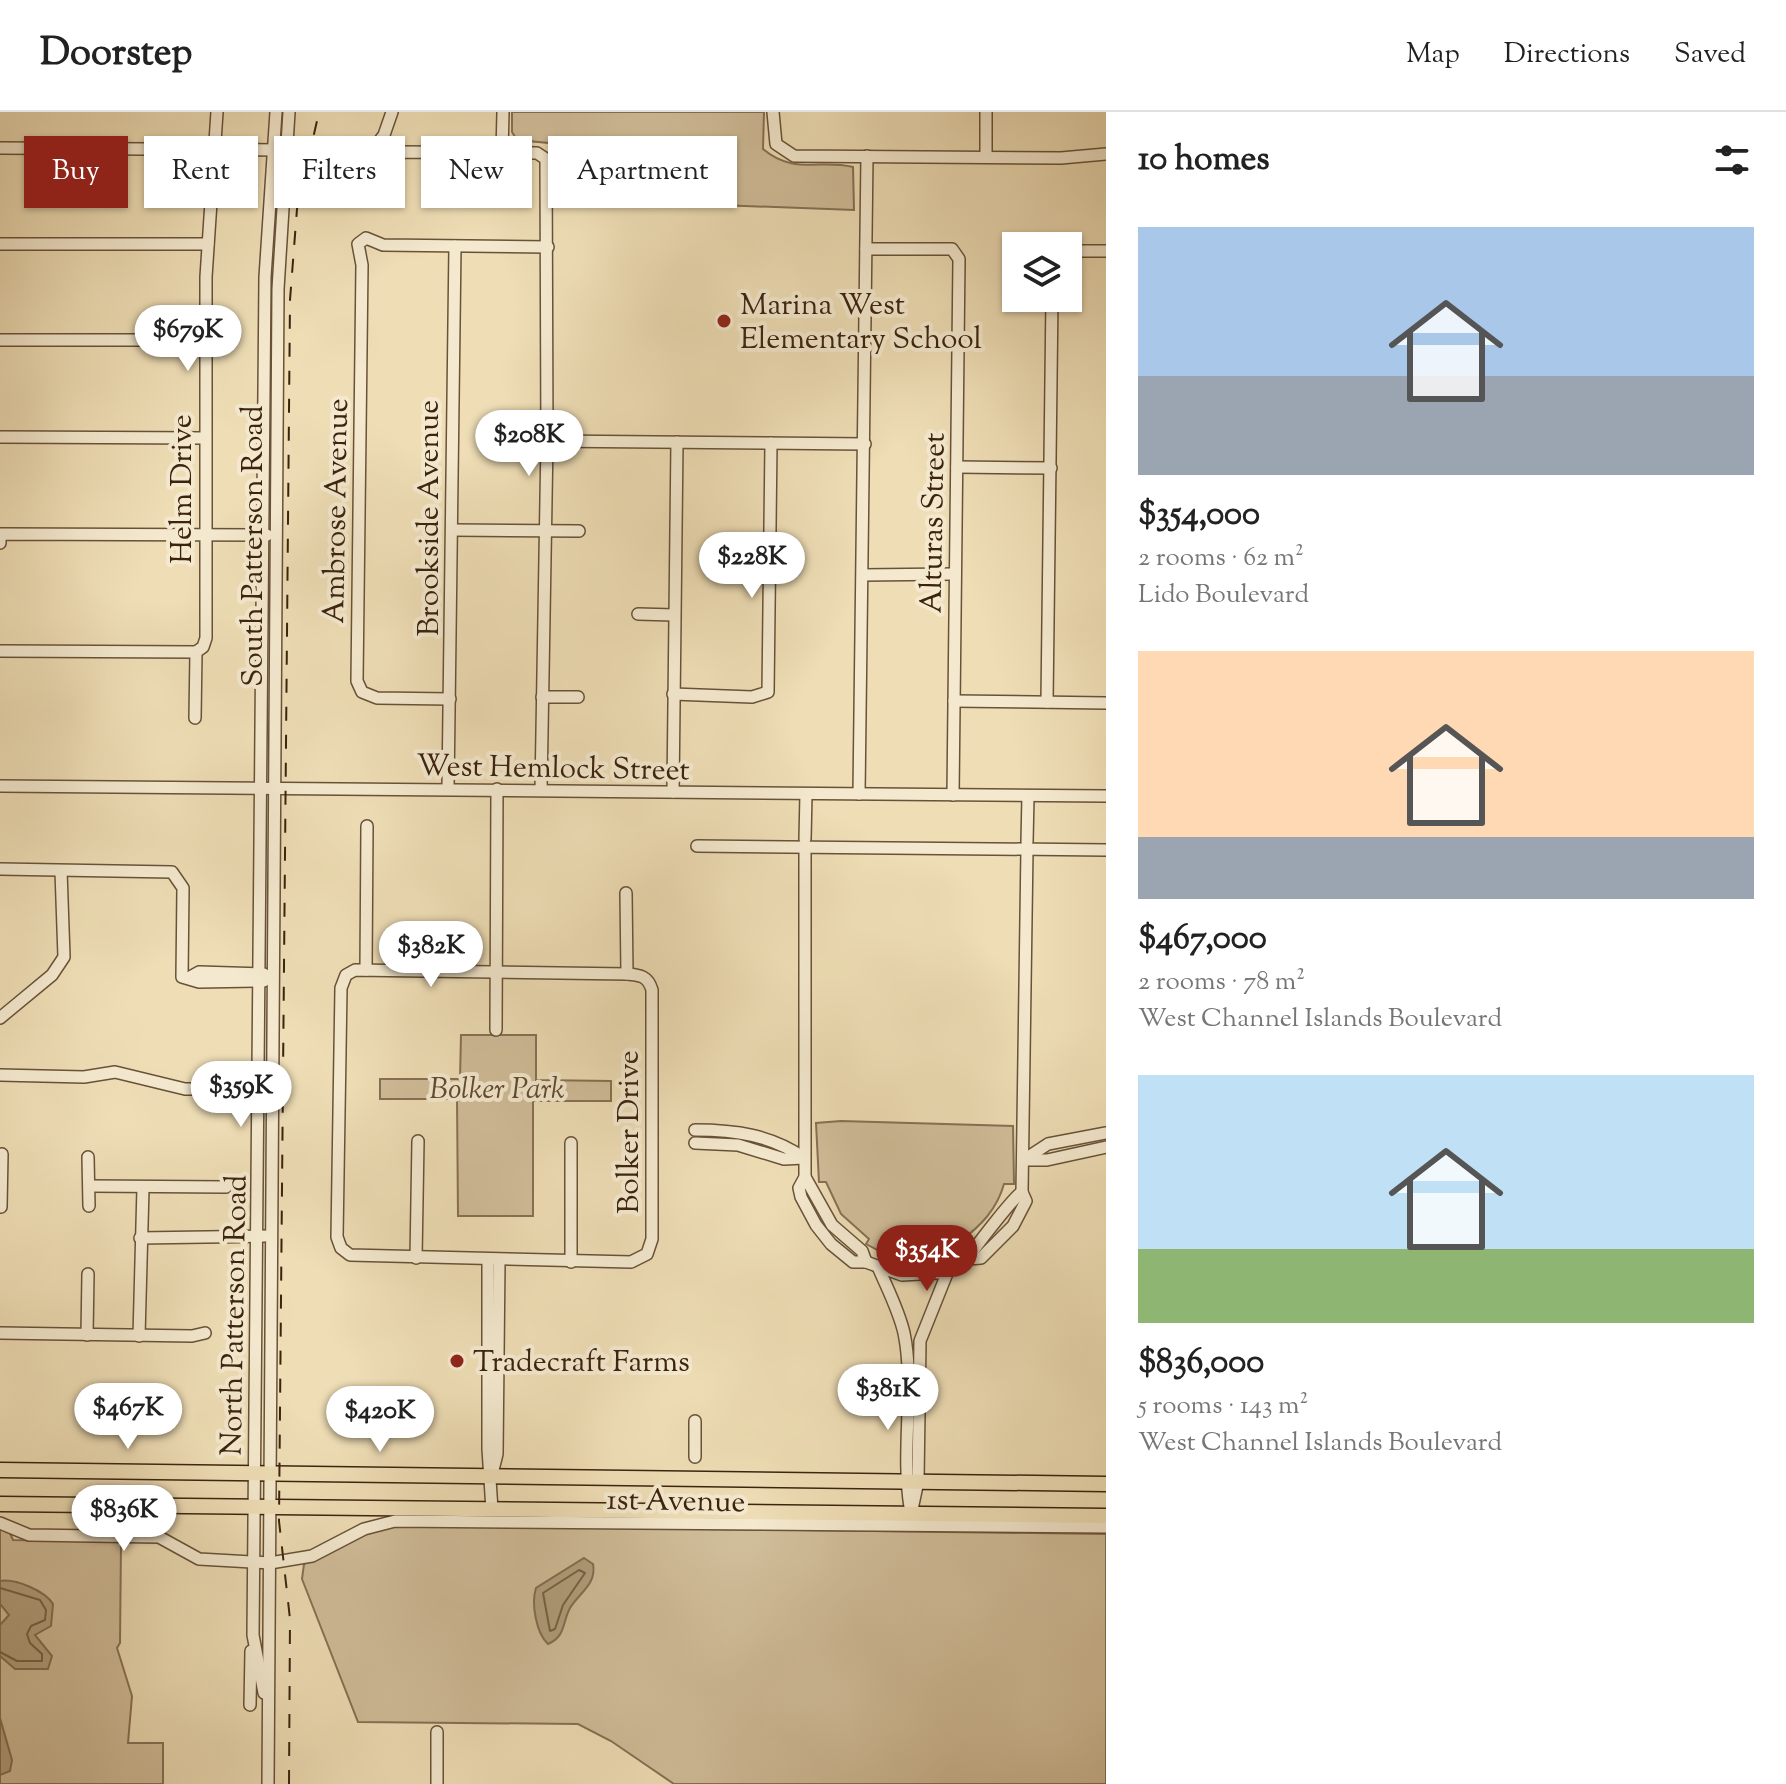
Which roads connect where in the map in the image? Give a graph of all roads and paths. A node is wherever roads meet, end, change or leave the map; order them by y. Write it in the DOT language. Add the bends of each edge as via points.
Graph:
graph roads {
  1 [pos="217,112"];
  2 [pos="276,112"];
  3 [pos="289,112"];
  4 [pos="392,112"];
  5 [pos="503,112"];
  6 [pos="773,112"];
  7 [pos="986,112"];
  8 [pos="215,136"];
  9 [pos="288,136"];
  10 [pos="502,136"];
  11 [pos="0,148"];
  12 [pos="144,149"];
  13 [pos="258,150"];
  14 [pos="273,150"];
  15 [pos="421,152"];
  16 [pos="532,154"];
  17 [pos="1106,154"];
  18 [pos="867,156"];
  19 [pos="986,157"];
  20 [pos="210,208"];
  21 [pos="283,208"];
  22 [pos="0,244"];
  23 [pos="208,244"];
  24 [pos="455,246"];
  25 [pos="548,247"];
  26 [pos="866,249"];
  27 [pos="1082,251"];
  28 [pos="1106,251"];
  29 [pos="1052,312"];
  30 [pos="0,340"];
  31 [pos="206,340"];
  32 [pos="0,437"];
  33 [pos="205,438"];
  34 [pos="547,441"];
  35 [pos="677,442"];
  36 [pos="771,443"];
  37 [pos="865,444"];
  38 [pos="957,467"];
  39 [pos="1051,468"];
  40 [pos="452,530"];
  41 [pos="546,531"];
  42 [pos="579,531"];
  43 [pos="0,534"];
  44 [pos="204,534"];
  45 [pos="262,535"];
  46 [pos="276,535"];
  47 [pos="0,543"];
  48 [pos="954,574"];
  49 [pos="863,575"];
  50 [pos="638,614"];
  51 [pos="674,615"];
  52 [pos="0,651"];
  53 [pos="196,652"];
  54 [pos="673,694"];
  55 [pos="542,697"];
  56 [pos="578,697"];
  57 [pos="450,699"];
  58 [pos="954,701"];
  59 [pos="1047,702"];
  60 [pos="1106,703"];
  61 [pos="195,718"];
  62 [pos="0,786"];
  63 [pos="260,788"];
  64 [pos="274,788"];
  65 [pos="448,789"];
  66 [pos="497,789"];
  67 [pos="541,790"];
  68 [pos="673,792"];
  69 [pos="806,794"];
  70 [pos="859,794"];
  71 [pos="953,795"];
  72 [pos="1028,796"];
  73 [pos="1106,796"];
  74 [pos="367,826"];
  75 [pos="805,843"];
  76 [pos="697,846"];
  77 [pos="1027,846"];
  78 [pos="1106,850"];
  79 [pos="0,869"];
  80 [pos="61,871"];
  81 [pos="626,893"];
  82 [pos="366,970"];
  83 [pos="497,972"];
  84 [pos="627,974"];
  85 [pos="260,977"];
  86 [pos="272,978"];
  87 [pos="0,1018"];
  88 [pos="496,1030"];
  89 [pos="266,1074"];
  90 [pos="0,1075"];
  91 [pos="221,1089"];
  92 [pos="259,1102"];
  93 [pos="695,1130"];
  94 [pos="1106,1133"];
  95 [pos="418,1141"];
  96 [pos="571,1143"];
  97 [pos="695,1143"];
  98 [pos="1106,1147"];
  99 [pos="2,1154"];
  100 [pos="88,1157"];
  101 [pos="804,1158"];
  102 [pos="1025,1159"];
  103 [pos="91,1186"];
  104 [pos="226,1187"];
  105 [pos="1,1188"];
  106 [pos="143,1188"];
  107 [pos="89,1206"];
  108 [pos="1,1207"];
  109 [pos="264,1236"];
  110 [pos="140,1238"];
  111 [pos="416,1258"];
  112 [pos="494,1260"];
  113 [pos="571,1262"];
  114 [pos="879,1269"];
  115 [pos="948,1271"];
  116 [pos="88,1274"];
  117 [pos="0,1333"];
  118 [pos="205,1333"];
  119 [pos="87,1335"];
  120 [pos="139,1336"];
  121 [pos="695,1421"];
  122 [pos="695,1457"];
  123 [pos="0,1470"];
  124 [pos="262,1471"];
  125 [pos="492,1474"];
  126 [pos="912,1480"];
  127 [pos="1106,1484"];
  128 [pos="0,1504"];
  129 [pos="261,1507"];
  130 [pos="492,1510"];
  131 [pos="911,1514"];
  132 [pos="1106,1516"];
  133 [pos="0,1523"];
  134 [pos="1106,1527"];
  135 [pos="254,1563"];
  136 [pos="270,1563"];
  137 [pos="253,1635"];
  138 [pos="250,1705"];
  139 [pos="268,1705"];
  140 [pos="437,1732"];
  141 [pos="268,1784"];
  142 [pos="437,1784"];
  1 -- 8 [label="street, Helm Drive"];
  2 -- 14 [label="street, South Patterson Road"];
  3 -- 9 [label="street, South Patterson Road"];
  4 -- 15 [label="street" via="375,156 384,160 401,152"];
  5 -- 10 [label="street"];
  6 -- 18 [label="street" via="780,150 794,156"];
  7 -- 19 [label="street"];
  11 -- 12 [label="street"];
  13 -- 14 [label="street"];
  14 -- 45 [label="street, South Patterson Road" via="265,277"];
  16 -- 25 [label="street" via="542,155 548,170"];
  17 -- 19 [label="street"];
  18 -- 19 [label="street"];
  18 -- 26 [label="street"];
  20 -- 23 [label="street, Helm Drive"];
  21 -- 46 [label="street, South Patterson Road"];
  22 -- 23 [label="street"];
  23 -- 31 [label="street, Helm Drive"];
  24 -- 25 [label="street"];
  24 -- 40 [label="street, Brookside Avenue"];
  24 -- 57 [label="street, Ambrose Avenue" via="359,240 357,681 367,696"];
  25 -- 34 [label="street"];
  26 -- 37 [label="street"];
  26 -- 38 [label="street, Alturas Street" via="957,252"];
  27 -- 28 [label="street"];
  29 -- 39 [label="street"];
  30 -- 31 [label="street"];
  31 -- 33 [label="street, Helm Drive"];
  32 -- 33 [label="street"];
  33 -- 44 [label="street, Helm Drive"];
  34 -- 35 [label="street"];
  34 -- 41 [label="street"];
  35 -- 36 [label="street"];
  35 -- 51 [label="street"];
  36 -- 37 [label="street"];
  36 -- 54 [label="street" via="768,692 752,697"];
  37 -- 49 [label="street"];
  38 -- 39 [label="street"];
  38 -- 48 [label="street, Alturas Street"];
  39 -- 59 [label="street"];
  40 -- 41 [label="street"];
  40 -- 57 [label="street, Brookside Avenue"];
  41 -- 42 [label="street"];
  41 -- 55 [label="street"];
  43 -- 44 [label="street"];
  43 -- 47 [label="street"];
  44 -- 45 [label="street"];
  44 -- 53 [label="street, Helm Drive" via="206,638"];
  45 -- 46 [label="street"];
  45 -- 63 [label="street, South Patterson Road"];
  46 -- 64 [label="street, South Patterson Road"];
  48 -- 49 [label="street"];
  48 -- 58 [label="street, Alturas Street"];
  49 -- 70 [label="street"];
  50 -- 51 [label="street"];
  51 -- 54 [label="street"];
  52 -- 53 [label="street"];
  53 -- 61 [label="street, Helm Drive"];
  54 -- 68 [label="street"];
  55 -- 56 [label="street"];
  55 -- 67 [label="street"];
  57 -- 65 [label="street, Brookside Avenue"];
  58 -- 59 [label="street"];
  58 -- 71 [label="street, Alturas Street"];
  59 -- 60 [label="street"];
  62 -- 63 [label="street, West Hemlock Street"];
  63 -- 64 [label="street, West Hemlock Street"];
  63 -- 85 [label="street, North Patterson Road"];
  64 -- 65 [label="street, West Hemlock Street"];
  64 -- 86 [label="street, North Patterson Road"];
  65 -- 66 [label="street, West Hemlock Street"];
  66 -- 67 [label="street, West Hemlock Street"];
  66 -- 83 [label="street"];
  67 -- 68 [label="street, West Hemlock Street"];
  68 -- 69 [label="street, West Hemlock Street"];
  69 -- 70 [label="street, West Hemlock Street"];
  69 -- 75 [label="street"];
  70 -- 71 [label="street, West Hemlock Street"];
  71 -- 72 [label="street, West Hemlock Street"];
  72 -- 73 [label="street, West Hemlock Street"];
  72 -- 77 [label="street"];
  74 -- 82 [label="street"];
  75 -- 76 [label="street"];
  75 -- 77 [label="street"];
  75 -- 101 [label="street"];
  77 -- 78 [label="street"];
  77 -- 102 [label="street"];
  79 -- 80 [label="street"];
  80 -- 85 [label="street" via="170,871 183,888 186,977 199,982"];
  80 -- 87 [label="street" via="64,957 52,975"];
  81 -- 84 [label="street"];
  82 -- 83 [label="street"];
  82 -- 111 [label="street, Bolker Drive" via="352,971 341,984 337,1237 350,1255"];
  83 -- 84 [label="street"];
  83 -- 88 [label="street"];
  84 -- 113 [label="street, Bolker Drive" via="643,976 652,990 652,1239 647,1254 637,1260"];
  85 -- 86 [label="street"];
  85 -- 89 [label="street, North Patterson Road"];
  86 -- 89 [label="street, North Patterson Road"];
  89 -- 91 [label="street"];
  89 -- 92 [label="street, North Patterson Road"];
  89 -- 109 [label="street, North Patterson Road"];
  90 -- 91 [label="street" via="115,1072 185,1089"];
  91 -- 92 [label="street"];
  92 -- 109 [label="street, North Patterson Road"];
  93 -- 101 [label="street" via="763,1137"];
  94 -- 102 [label="street" via="1048,1144"];
  95 -- 111 [label="street"];
  96 -- 113 [label="street"];
  97 -- 101 [label="street"];
  98 -- 102 [label="street" via="1047,1160"];
  99 -- 105 [label="street"];
  100 -- 103 [label="street"];
  101 -- 114 [label="street" via="805,1177 832,1225"];
  102 -- 115 [label="street" via="1026,1201 1004,1238 981,1258"];
  103 -- 106 [label="street"];
  103 -- 107 [label="street"];
  104 -- 106 [label="street"];
  105 -- 108 [label="street"];
  106 -- 110 [label="street"];
  109 -- 110 [label="street"];
  109 -- 124 [label="street, North Patterson Road"];
  110 -- 120 [label="street"];
  111 -- 112 [label="street, Bolker Drive"];
  112 -- 113 [label="street, Bolker Drive"];
  112 -- 125 [label="street" via="497,1454"];
  114 -- 115 [label="street" via="913,1276"];
  114 -- 126 [label="street" via="906,1347"];
  115 -- 126 [label="street" via="920,1341"];
  116 -- 119 [label="street"];
  117 -- 119 [label="street"];
  118 -- 120 [label="street"];
  119 -- 120 [label="street"];
  121 -- 122 [label="street"];
  123 -- 124 [label="main road"];
  124 -- 125 [label="main road"];
  124 -- 129 [label="street, North Patterson Road"];
  125 -- 126 [label="main road"];
  125 -- 130 [label="street"];
  126 -- 127 [label="main road"];
  126 -- 131 [label="street"];
  128 -- 129 [label="main road"];
  129 -- 130 [label="main road"];
  129 -- 135 [label="street"];
  129 -- 136 [label="street"];
  130 -- 131 [label="main road"];
  131 -- 132 [label="main road"];
  133 -- 135 [label="street, 1st Avenue" via="29,1535 159,1537 199,1559"];
  134 -- 136 [label="street, 1st Avenue" via="395,1521 364,1529 312,1556"];
  135 -- 136 [label="street, 1st Avenue"];
  135 -- 137 [label="street"];
  136 -- 139 [label="street"];
  137 -- 138 [label="street"];
  137 -- 139 [label="street"];
  139 -- 141 [label="street"];
  140 -- 142 [label="street"];
}
